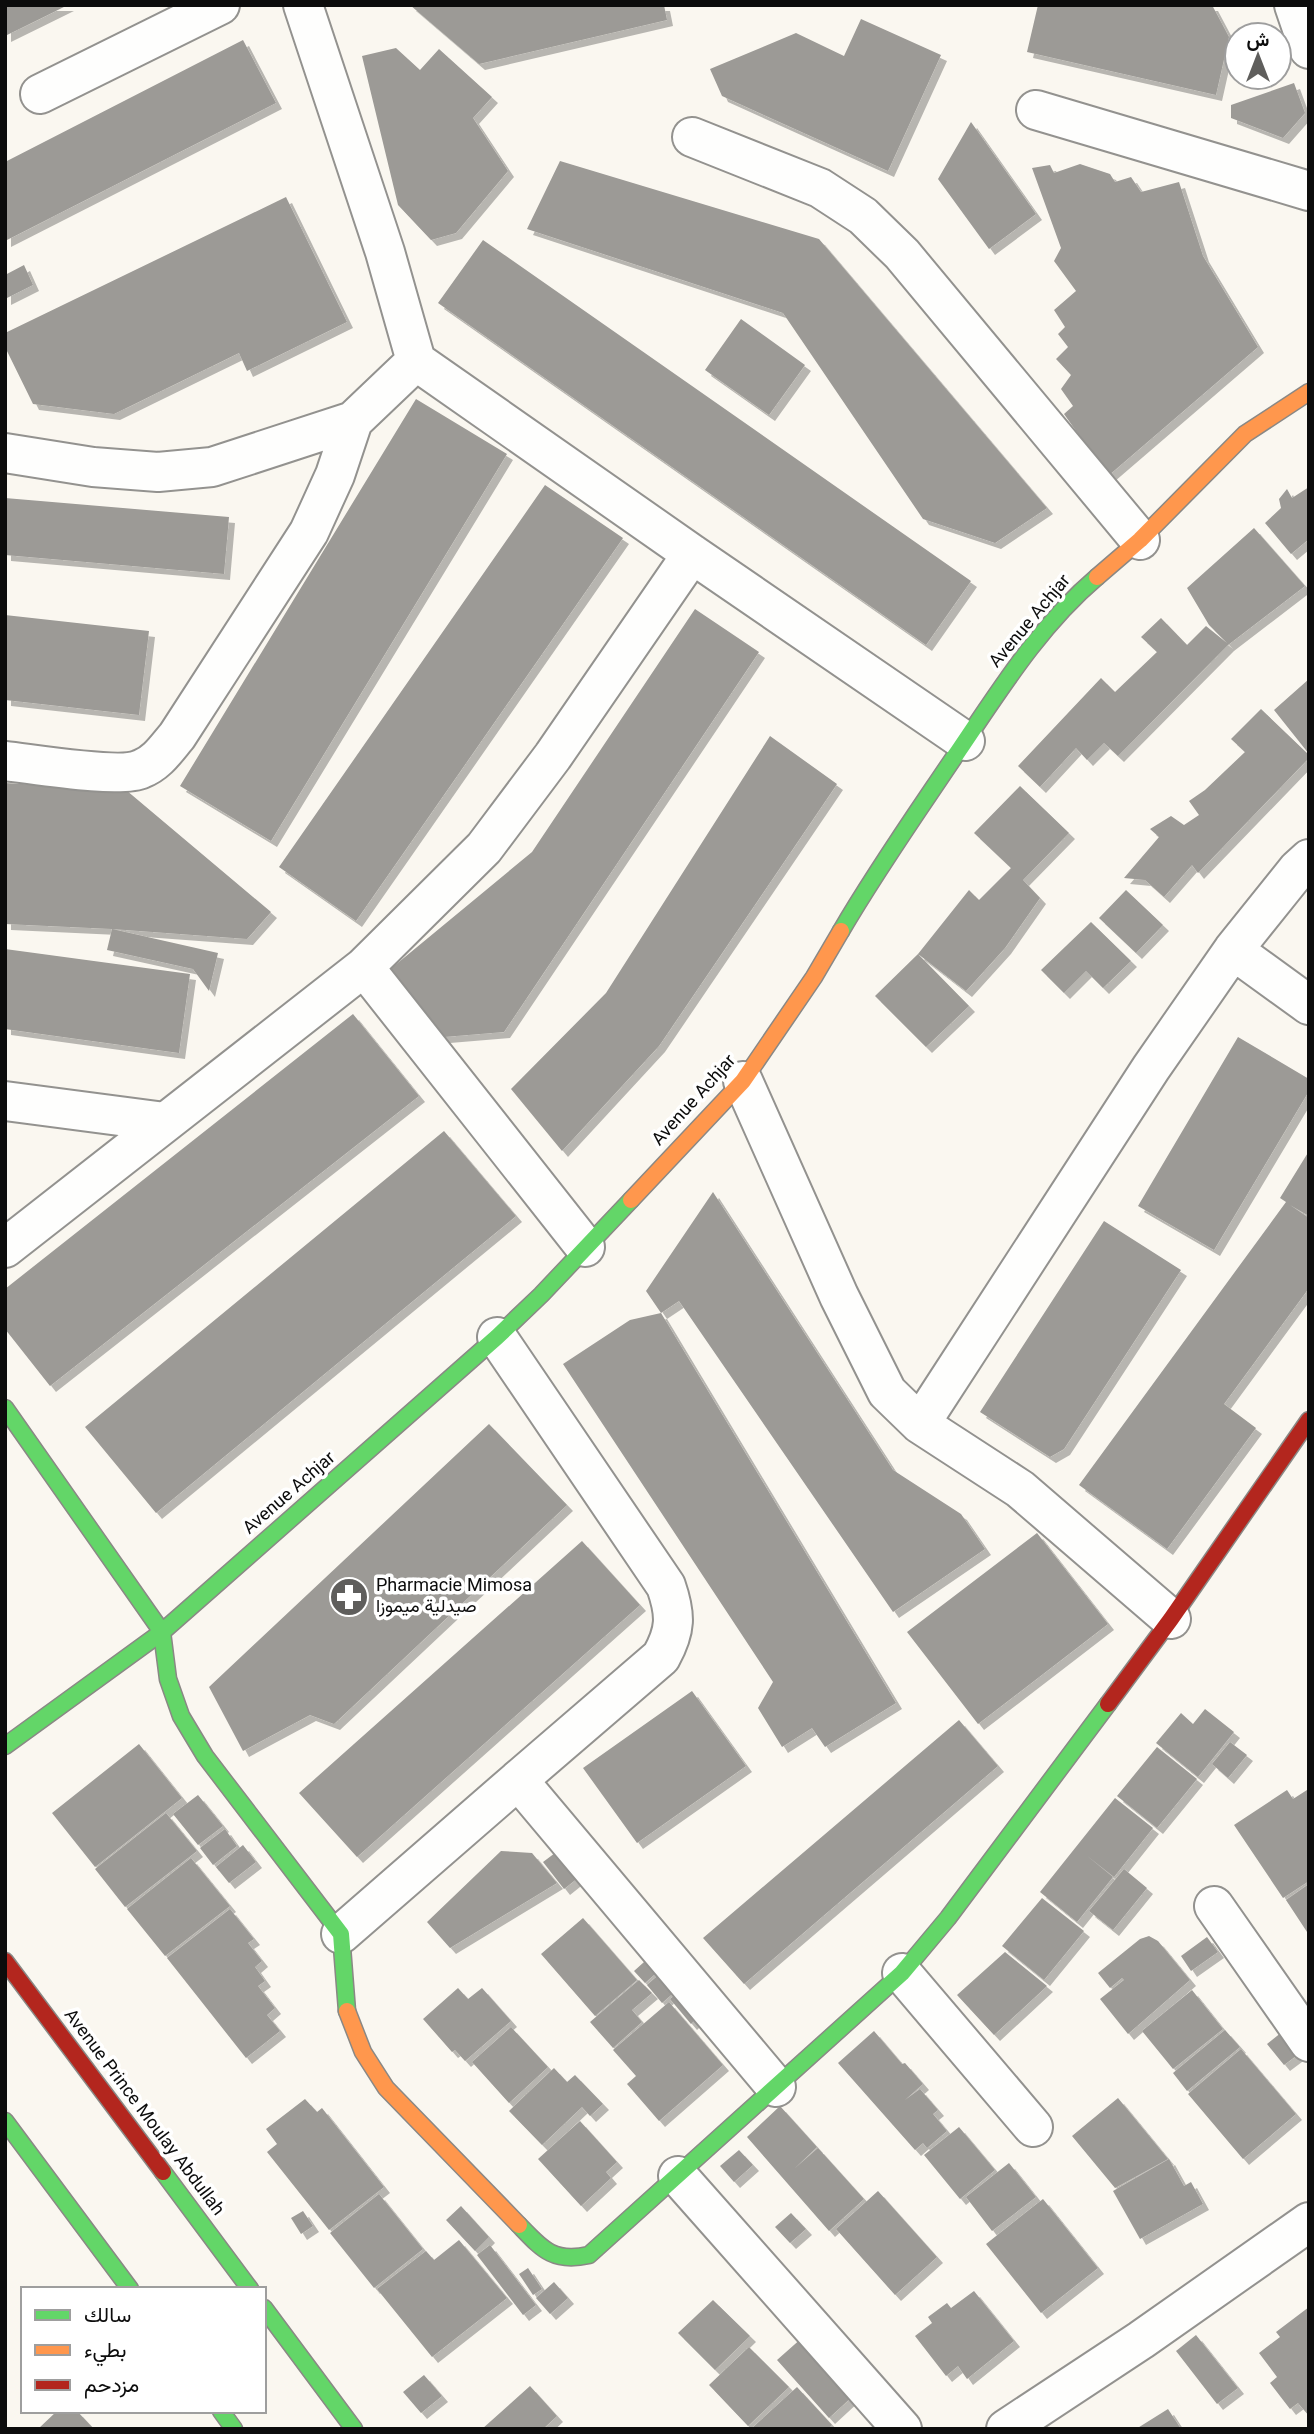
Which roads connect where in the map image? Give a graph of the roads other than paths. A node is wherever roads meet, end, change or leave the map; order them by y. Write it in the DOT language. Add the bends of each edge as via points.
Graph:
graph roads {
  1 [pos="220,5"];
  2 [pos="303,5"];
  3 [pos="1294,5"];
  4 [pos="1309,49"];
  5 [pos="40,94"];
  6 [pos="1036,110"];
  7 [pos="692,136"];
  8 [pos="1309,191"];
  9 [pos="416,361"];
  10 [pos="1309,392"];
  11 [pos="353,421"];
  12 [pos="5,453"];
  13 [pos="1140,540"];
  14 [pos="692,554"];
  15 [pos="965,741"];
  16 [pos="5,761"];
  17 [pos="1309,859"];
  18 [pos="1233,950"];
  19 [pos="364,968"];
  20 [pos="1309,1005"];
  21 [pos="743,1081"];
  22 [pos="5,1101"];
  23 [pos="164,1122"];
  24 [pos="585,1247"];
  25 [pos="5,1248"];
  26 [pos="497,1337"];
  27 [pos="5,1408"];
  28 [pos="1309,1420"];
  29 [pos="920,1424"];
  30 [pos="1171,1619"];
  31 [pos="162,1632"];
  32 [pos="5,1746"];
  33 [pos="518,1780"];
  34 [pos="1214,1906"];
  35 [pos="341,1934"];
  36 [pos="5,1961"];
  37 [pos="902,1973"];
  38 [pos="1309,2042"];
  39 [pos="776,2087"];
  40 [pos="5,2121"];
  41 [pos="1033,2127"];
  42 [pos="678,2176"];
  43 [pos="1309,2222"];
  44 [pos="129,2287"];
  45 [pos="249,2287"];
  46 [pos="266,2311"];
  47 [pos="222,2413"];
  48 [pos="234,2429"];
  49 [pos="354,2429"];
  50 [pos="902,2429"];
  51 [pos="1006,2429"];
  1 -- 5 [label="street"];
  2 -- 9 [label="street"];
  3 -- 4 [label="street"];
  6 -- 8 [label="street"];
  7 -- 13 [label="street" via="820,188 863,216 902,254"];
  9 -- 11 [label="street"];
  9 -- 14 [label="street"];
  10 -- 13 [label="street, Avenue Achjar" via="1245,433"];
  11 -- 12 [label="street" via="212,467 145,471"];
  11 -- 16 [label="street" via="309,532 158,760 139,771 114,773"];
  13 -- 15 [label="street, Avenue Achjar" via="1077,594 1037,639"];
  14 -- 15 [label="street"];
  14 -- 19 [label="street" via="484,848"];
  15 -- 21 [label="street, Avenue Achjar"];
  17 -- 18 [label="street"];
  18 -- 20 [label="street"];
  18 -- 29 [label="street"];
  19 -- 23 [label="street"];
  19 -- 24 [label="street"];
  21 -- 24 [label="street, Avenue Achjar"];
  21 -- 29 [label="street" via="887,1392"];
  22 -- 23 [label="street"];
  23 -- 25 [label="street"];
  24 -- 26 [label="street, Avenue Achjar"];
  26 -- 31 [label="street, Avenue Achjar"];
  26 -- 33 [label="street" via="666,1586 674,1622 661,1657"];
  27 -- 31 [label="street"];
  28 -- 30 [label="street"];
  29 -- 30 [label="street" via="1020,1489"];
  30 -- 37 [label="street"];
  31 -- 32 [label="street, Avenue Achjar"];
  31 -- 35 [label="street" via="168,1679 181,1716 205,1756"];
  33 -- 35 [label="street"];
  33 -- 39 [label="street"];
  34 -- 38 [label="street"];
  35 -- 42 [label="street" via="348,2011 363,2052 386,2088 543,2250 573,2260 589,2255"];
  36 -- 45 [label="street, Avenue Prince Moulay Abdullah"];
  37 -- 39 [label="street"];
  37 -- 41 [label="street"];
  39 -- 42 [label="street"];
  40 -- 44 [label="street"];
  42 -- 50 [label="street"];
  43 -- 51 [label="street"];
  46 -- 49 [label="street"];
  47 -- 48 [label="street"];
}
